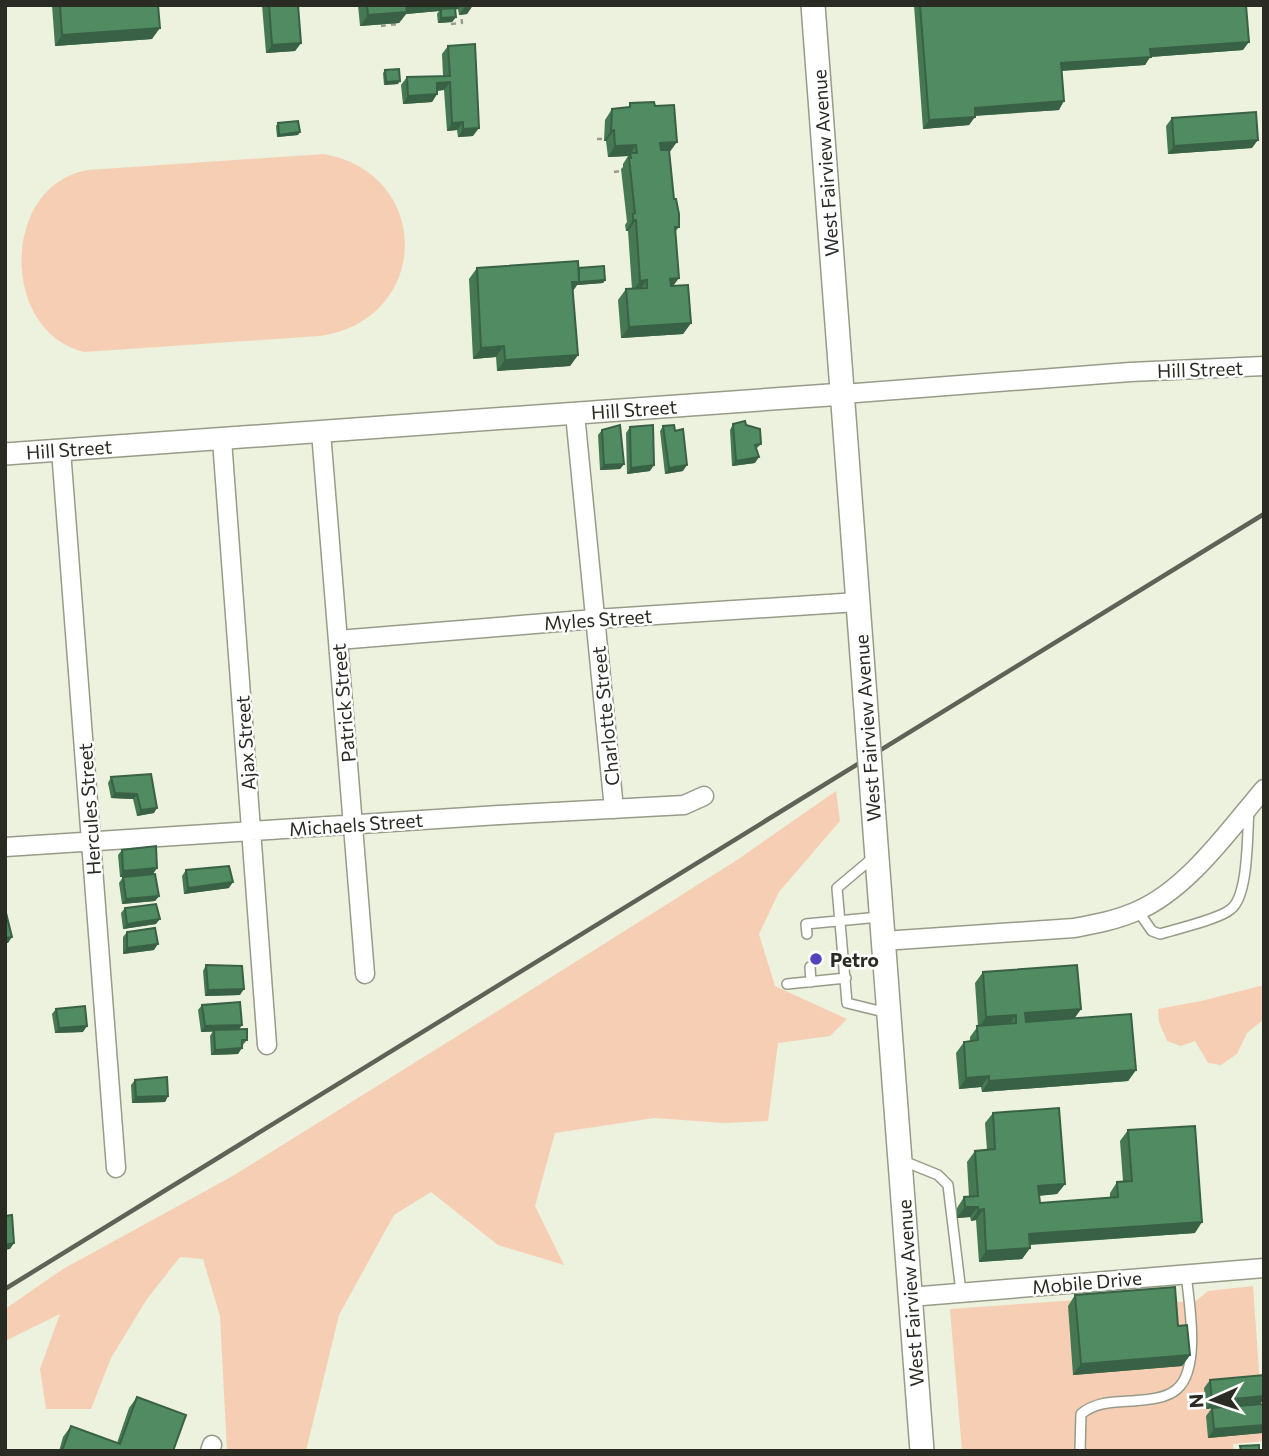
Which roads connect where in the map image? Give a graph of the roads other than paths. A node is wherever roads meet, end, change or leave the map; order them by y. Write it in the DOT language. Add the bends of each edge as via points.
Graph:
graph roads {
  1 [pos="813,5"];
  2 [pos="1264,366"];
  3 [pos="843,394"];
  4 [pos="575,414"];
  5 [pos="321,432"];
  6 [pos="222,440"];
  7 [pos="61,450"];
  8 [pos="5,454"];
  9 [pos="858,602"];
  10 [pos="595,618"];
  11 [pos="338,640"];
  12 [pos="1264,789"];
  13 [pos="704,796"];
  14 [pos="1249,806"];
  15 [pos="614,809"];
  16 [pos="353,824"];
  17 [pos="251,830"];
  18 [pos="91,840"];
  19 [pos="5,847"];
  20 [pos="877,855"];
  21 [pos="1138,911"];
  22 [pos="881,917"];
  23 [pos="841,921"];
  24 [pos="807,934"];
  25 [pos="883,941"];
  26 [pos="810,967"];
  27 [pos="365,974"];
  28 [pos="846,978"];
  29 [pos="811,982"];
  30 [pos="787,984"];
  31 [pos="888,1013"];
  32 [pos="267,1045"];
  33 [pos="900,1160"];
  34 [pos="116,1168"];
  35 [pos="1264,1268"];
  36 [pos="1186,1274"];
  37 [pos="961,1292"];
  38 [pos="910,1297"];
  39 [pos="922,1451"];
  40 [pos="1080,1451"];
  1 -- 3 [label="main road, West Fairview Avenue"];
  2 -- 3 [label="street, Hill Street"];
  3 -- 4 [label="street, Hill Street"];
  3 -- 9 [label="main road, West Fairview Avenue"];
  4 -- 5 [label="street, Hill Street"];
  4 -- 10 [label="street, Charlotte Street"];
  5 -- 6 [label="street, Hill Street"];
  5 -- 11 [label="street, Patrick Street"];
  6 -- 7 [label="street, Hill Street"];
  6 -- 17 [label="street, Ajax Street"];
  7 -- 8 [label="street, Hill Street"];
  7 -- 18 [label="street, Hercules Street"];
  9 -- 10 [label="street, Myles Street"];
  9 -- 20 [label="main road, West Fairview Avenue, bridge"];
  10 -- 11 [label="street, Myles Street"];
  10 -- 15 [label="street, Charlotte Street"];
  11 -- 16 [label="street, Patrick Street"];
  12 -- 14 [label="street"];
  13 -- 15 [label="street, Michaels Street" via="684,806"];
  14 -- 21 [label="street" via="1172,890"];
  14 -- 21 [label="lane" via="1244,873 1239,900 1230,911 1160,934 1152,931"];
  15 -- 16 [label="street, Michaels Street"];
  16 -- 17 [label="street, Michaels Street"];
  16 -- 27 [label="street, Patrick Street"];
  17 -- 18 [label="street, Michaels Street"];
  17 -- 32 [label="street, Ajax Street"];
  18 -- 19 [label="street, Michaels Street"];
  18 -- 34 [label="street, Hercules Street"];
  20 -- 22 [label="main road, West Fairview Avenue"];
  20 -- 23 [label="lane" via="837,888"];
  21 -- 25 [label="street" via="1074,928"];
  22 -- 23 [label="lane"];
  22 -- 25 [label="main road, West Fairview Avenue"];
  23 -- 24 [label="lane" via="806,925"];
  23 -- 28 [label="lane"];
  25 -- 31 [label="main road, West Fairview Avenue"];
  26 -- 29 [label="lane"];
  28 -- 29 [label="lane"];
  28 -- 31 [label="lane" via="847,1003"];
  29 -- 30 [label="lane"];
  31 -- 33 [label="main road, West Fairview Avenue"];
  33 -- 37 [label="lane" via="938,1175 948,1185"];
  33 -- 38 [label="main road, West Fairview Avenue"];
  35 -- 36 [label="street, Mobile Drive"];
  36 -- 37 [label="street, Mobile Drive"];
  36 -- 40 [label="lane" via="1192,1335 1185,1380 1166,1395 1090,1407 1081,1415"];
  37 -- 38 [label="street, Mobile Drive"];
  38 -- 39 [label="main road, West Fairview Avenue"];
}
